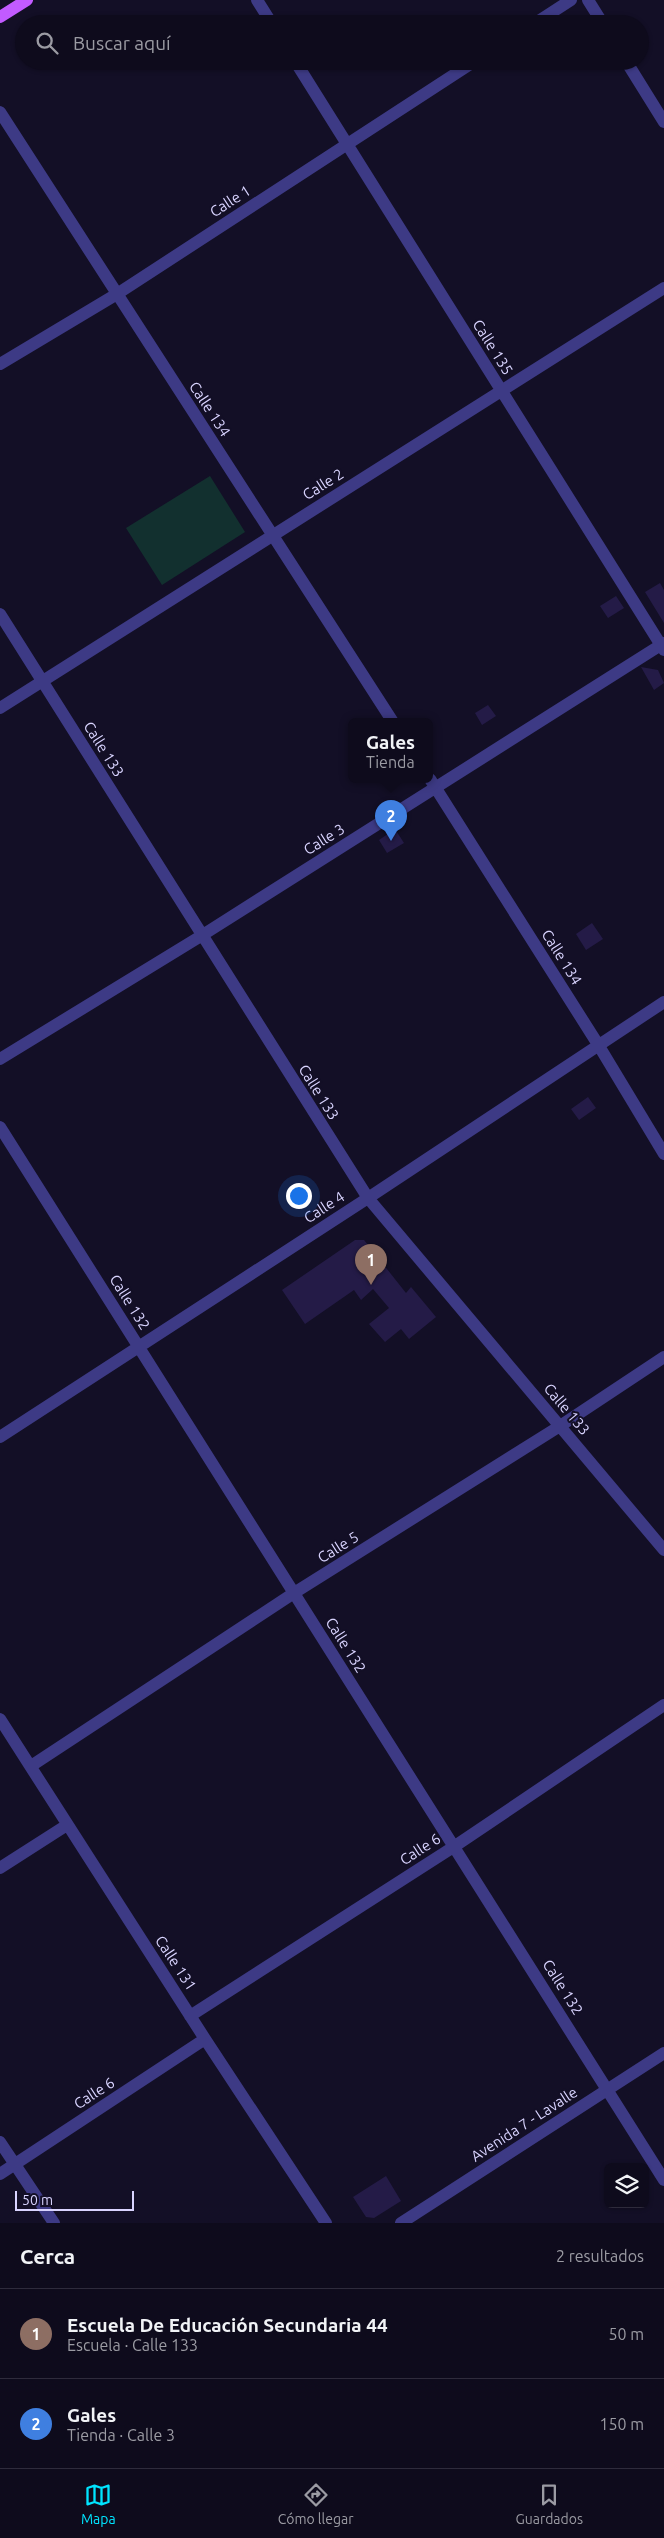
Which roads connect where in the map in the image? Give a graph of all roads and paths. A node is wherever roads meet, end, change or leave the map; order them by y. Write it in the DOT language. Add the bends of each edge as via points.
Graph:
graph roads {
  1 [pos="27,0"];
  2 [pos="257,0"];
  3 [pos="571,0"];
  4 [pos="588,0"];
  5 [pos="266,15"];
  6 [pos="548,15"];
  7 [pos="597,15"];
  8 [pos="0,17"];
  9 [pos="302,70"];
  10 [pos="461,70"];
  11 [pos="632,70"];
  12 [pos="0,112"];
  13 [pos="664,122"];
  14 [pos="347,144"];
  15 [pos="664,288"];
  16 [pos="117,294"];
  17 [pos="0,364"];
  18 [pos="501,391"];
  19 [pos="273,536"];
  20 [pos="0,614"];
  21 [pos="663,646"];
  22 [pos="43,681"];
  23 [pos="0,708"];
  24 [pos="390,718"];
  25 [pos="433,783"];
  26 [pos="201,936"];
  27 [pos="664,1002"];
  28 [pos="599,1046"];
  29 [pos="0,1060"];
  30 [pos="0,1127"];
  31 [pos="664,1154"];
  32 [pos="368,1198"];
  33 [pos="138,1346"];
  34 [pos="664,1357"];
  35 [pos="560,1426"];
  36 [pos="0,1437"];
  37 [pos="664,1550"];
  38 [pos="294,1594"];
  39 [pos="664,1705"];
  40 [pos="0,1719"];
  41 [pos="31,1766"];
  42 [pos="67,1825"];
  43 [pos="455,1846"];
  44 [pos="0,1868"];
  45 [pos="190,2016"];
  46 [pos="205,2039"];
  47 [pos="664,2052"];
  48 [pos="608,2089"];
  49 [pos="0,2142"];
  50 [pos="15,2165"];
  51 [pos="0,2174"];
  52 [pos="664,2180"];
  53 [pos="54,2223"];
  54 [pos="326,2223"];
  55 [pos="401,2223"];
  1 -- 8 [label="main road"];
  2 -- 5 [label="street"];
  3 -- 6 [label="street"];
  4 -- 7 [label="street"];
  9 -- 14 [label="street, Calle 135"];
  10 -- 14 [label="street, Calle 1"];
  11 -- 13 [label="street"];
  12 -- 16 [label="street, Calle 134"];
  14 -- 16 [label="street, Calle 1"];
  14 -- 18 [label="street, Calle 135"];
  15 -- 18 [label="street, Calle 2"];
  16 -- 17 [label="street, Calle 1"];
  16 -- 19 [label="street, Calle 134"];
  18 -- 19 [label="street, Calle 2"];
  18 -- 21 [label="street, Calle 135"];
  19 -- 22 [label="street, Calle 2"];
  19 -- 24 [label="street, Calle 134"];
  20 -- 22 [label="street, Calle 133"];
  21 -- 25 [label="street, Calle 3"];
  22 -- 23 [label="street, Calle 2"];
  22 -- 26 [label="street, Calle 133"];
  25 -- 26 [label="street, Calle 3"];
  25 -- 28 [label="street, Calle 134"];
  26 -- 29 [label="street, Calle 3"];
  26 -- 32 [label="street, Calle 133"];
  27 -- 28 [label="street, Calle 4"];
  28 -- 31 [label="street, Calle 134"];
  28 -- 32 [label="street, Calle 4"];
  30 -- 33 [label="street, Calle 132"];
  32 -- 33 [label="street, Calle 4"];
  32 -- 35 [label="street, Calle 133"];
  33 -- 36 [label="street, Calle 4"];
  33 -- 38 [label="street, Calle 132"];
  34 -- 35 [label="street, Calle 5"];
  35 -- 37 [label="street, Calle 133"];
  35 -- 38 [label="street, Calle 5"];
  38 -- 41 [label="street, Calle 5"];
  38 -- 43 [label="street, Calle 132"];
  39 -- 43 [label="street, Calle 6"];
  40 -- 41 [label="street, Calle 131"];
  41 -- 42 [label="street, Calle 131"];
  42 -- 44 [label="street"];
  42 -- 45 [label="street, Calle 131"];
  43 -- 45 [label="street, Calle 6"];
  43 -- 48 [label="street, Calle 132"];
  45 -- 46 [label="street, Calle 131"];
  46 -- 50 [label="street, Calle 6"];
  46 -- 54 [label="street, Calle 131"];
  47 -- 48 [label="street, Avenida 7 - Lavalle"];
  48 -- 52 [label="street, Calle 132"];
  48 -- 55 [label="street, Avenida 7 - Lavalle"];
  49 -- 50 [label="street"];
  50 -- 51 [label="street, Calle 6"];
  50 -- 53 [label="street"];
}
